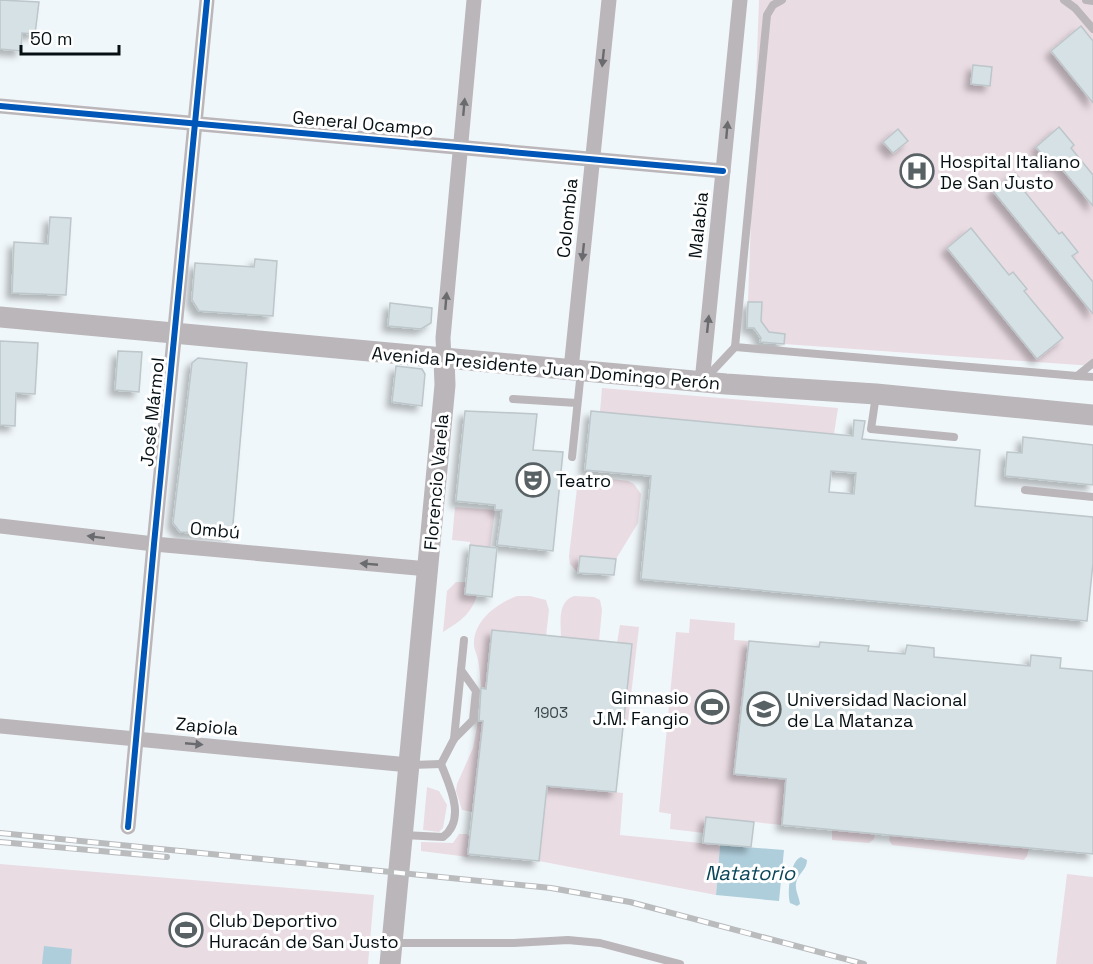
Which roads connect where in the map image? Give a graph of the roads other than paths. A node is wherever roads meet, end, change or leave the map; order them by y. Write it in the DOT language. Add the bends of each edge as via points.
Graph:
graph roads {
  1 [pos="207,0"];
  2 [pos="474,0"];
  3 [pos="609,0"];
  4 [pos="740,0"];
  5 [pos="782,0"];
  6 [pos="1064,0"];
  7 [pos="1086,0"];
  8 [pos="1093,1"];
  9 [pos="773,2"];
  10 [pos="1093,29"];
  11 [pos="0,105"];
  12 [pos="195,123"];
  13 [pos="460,147"];
  14 [pos="592,160"];
  15 [pos="723,171"];
  16 [pos="0,317"];
  17 [pos="176,333"];
  18 [pos="735,347"];
  19 [pos="444,359"];
  20 [pos="1093,363"];
  21 [pos="576,369"];
  22 [pos="1077,376"];
  23 [pos="1093,377"];
  24 [pos="702,382"];
  25 [pos="876,393"];
  26 [pos="513,399"];
  27 [pos="577,403"];
  28 [pos="1093,415"];
  29 [pos="954,437"];
  30 [pos="572,457"];
  31 [pos="1025,490"];
  32 [pos="1093,497"];
  33 [pos="0,526"];
  34 [pos="154,544"];
  35 [pos="428,569"];
  36 [pos="464,640"];
  37 [pos="461,670"];
  38 [pos="0,726"];
  39 [pos="136,739"];
  40 [pos="454,740"];
  41 [pos="441,764"];
  42 [pos="409,765"];
  43 [pos="128,827"];
  44 [pos="401,835"];
  45 [pos="392,943"];
  46 [pos="390,964"];
  47 [pos="680,964"];
  1 -- 12 [label="street, José Mármol"];
  13 -- 2 [label="street, Florencio Varela, one-way"];
  3 -- 14 [label="street, Colombia, one-way"];
  15 -- 4 [label="street, Malabia, one-way"];
  5 -- 9 [label="lane"];
  6 -- 10 [label="lane"];
  7 -- 8 [label="lane"];
  9 -- 18 [label="lane" via="767,15"];
  11 -- 12 [label="street, General Ocampo"];
  12 -- 13 [label="street, General Ocampo"];
  12 -- 17 [label="street, José Mármol"];
  13 -- 14 [label="street, General Ocampo"];
  19 -- 13 [label="street, Florencio Varela, one-way"];
  14 -- 15 [label="street, General Ocampo"];
  14 -- 21 [label="street, Colombia, one-way"];
  24 -- 15 [label="street, Malabia, one-way"];
  16 -- 17 [label="main road, Avenida Presidente Juan Domingo Perón"];
  17 -- 19 [label="main road, Avenida Presidente Juan Domingo Perón"];
  17 -- 34 [label="street, José Mármol"];
  18 -- 22 [label="lane"];
  18 -- 24 [label="lane"];
  19 -- 21 [label="main road, Avenida Presidente Juan Domingo Perón"];
  19 -- 35 [label="main road, Florencio Varela"];
  20 -- 22 [label="lane"];
  21 -- 24 [label="main road, Avenida Presidente Juan Domingo Perón"];
  21 -- 27 [label="lane"];
  22 -- 23 [label="lane"];
  24 -- 25 [label="main road, Avenida Presidente Juan Domingo Perón"];
  25 -- 28 [label="main road, Avenida Presidente Juan Domingo Perón"];
  25 -- 29 [label="lane" via="871,429"];
  26 -- 27 [label="lane"];
  27 -- 30 [label="lane"];
  31 -- 32 [label="lane"];
  34 -- 33 [label="street, Ombú, one-way"];
  35 -- 34 [label="street, Ombú, one-way"];
  34 -- 39 [label="street, José Mármol"];
  35 -- 42 [label="main road, Florencio Varela"];
  36 -- 37 [label="lane"];
  37 -- 40 [label="lane"];
  37 -- 40 [label="lane" via="476,691 472,720"];
  38 -- 39 [label="street, Zapiola"];
  39 -- 42 [label="street, Zapiola, one-way"];
  39 -- 43 [label="street, José Mármol"];
  40 -- 41 [label="lane"];
  41 -- 42 [label="lane"];
  41 -- 44 [label="lane" via="454,802 452,826 443,837"];
  42 -- 44 [label="main road, Florencio Varela"];
  44 -- 45 [label="main road, Florencio Varela"];
  45 -- 46 [label="main road, Florencio Varela"];
  45 -- 47 [label="lane" via="568,940 600,943"];
}
